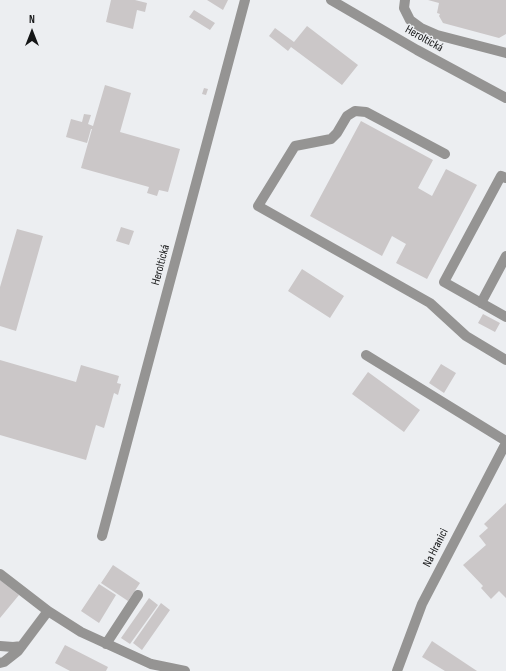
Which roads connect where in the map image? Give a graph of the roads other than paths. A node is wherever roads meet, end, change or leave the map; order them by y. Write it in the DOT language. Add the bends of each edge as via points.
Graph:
graph roads {
  1 [pos="245,0"];
  2 [pos="331,0"];
  3 [pos="405,0"];
  4 [pos="343,4"];
  5 [pos="506,53"];
  6 [pos="506,98"];
  7 [pos="445,154"];
  8 [pos="506,178"];
  9 [pos="506,256"];
  10 [pos="481,303"];
  11 [pos="506,317"];
  12 [pos="366,355"];
  13 [pos="506,360"];
  14 [pos="506,442"];
  15 [pos="102,536"];
  16 [pos="0,574"];
  17 [pos="138,595"];
  18 [pos="48,611"];
  19 [pos="106,644"];
  20 [pos="0,646"];
  21 [pos="22,646"];
  22 [pos="0,663"];
  23 [pos="398,670"];
  24 [pos="184,671"];
  1 -- 15 [label="street, Heroltická"];
  2 -- 4 [label="street, Heroltická"];
  3 -- 5 [label="street" via="404,8 410,20 421,28 437,35"];
  4 -- 6 [label="street, Heroltická" via="417,50"];
  7 -- 13 [label="street" via="366,112 355,111 347,116 331,139 295,146 258,206 430,303 466,336"];
  8 -- 10 [label="street" via="501,176 444,282"];
  9 -- 10 [label="street"];
  10 -- 11 [label="street"];
  12 -- 14 [label="street"];
  14 -- 23 [label="street, Na Hranici" via="422,604"];
  16 -- 18 [label="street"];
  17 -- 19 [label="street"];
  18 -- 19 [label="street"];
  18 -- 21 [label="street"];
  19 -- 24 [label="street" via="151,664"];
  20 -- 21 [label="street"];
  21 -- 22 [label="street"];
}
